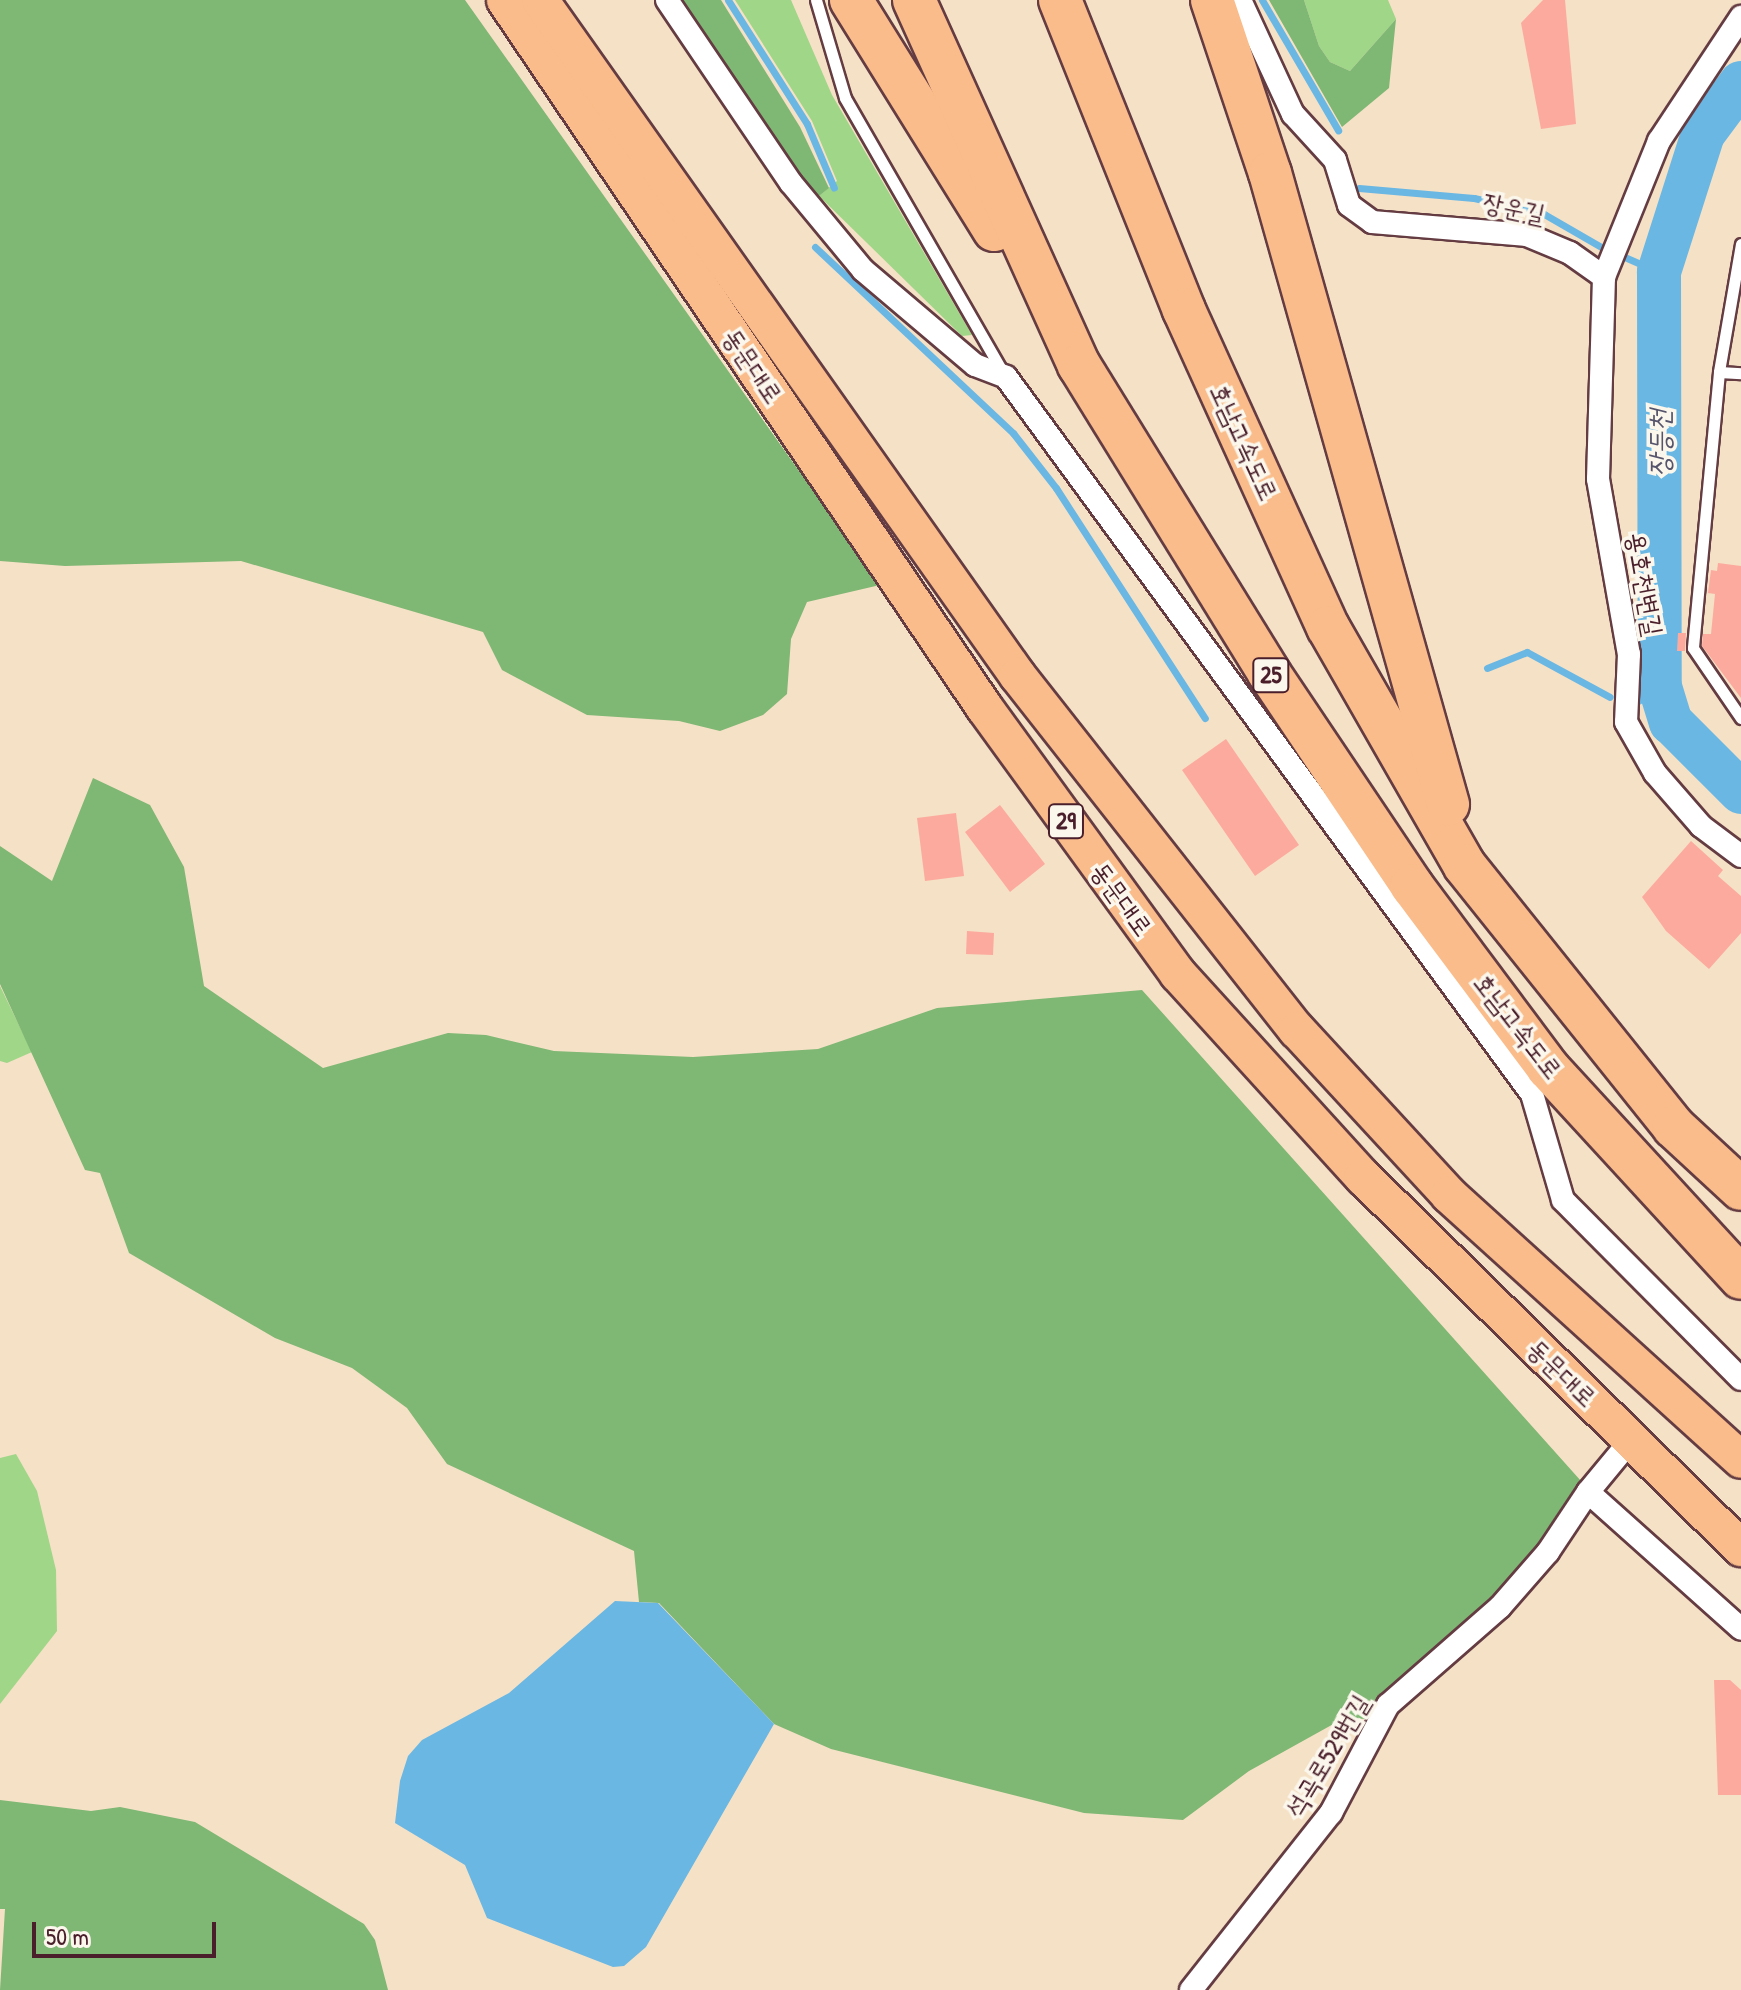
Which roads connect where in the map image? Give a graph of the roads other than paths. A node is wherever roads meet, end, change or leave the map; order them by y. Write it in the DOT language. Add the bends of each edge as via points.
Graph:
graph roads {
  1 [pos="505,0"];
  2 [pos="540,0"];
  3 [pos="667,0"];
  4 [pos="816,0"];
  5 [pos="851,0"];
  6 [pos="914,0"];
  7 [pos="1060,0"];
  8 [pos="1212,0"];
  9 [pos="1240,0"];
  10 [pos="1741,17"];
  11 [pos="1741,244"];
  12 [pos="1604,277"];
  13 [pos="1719,372"];
  14 [pos="1741,373"];
  15 [pos="1006,377"];
  16 [pos="1269,673"];
  17 [pos="1741,718"];
  18 [pos="1741,856"];
  19 [pos="1465,866"];
  20 [pos="1741,1189"];
  21 [pos="1741,1278"];
  22 [pos="1741,1379"];
  23 [pos="1631,1440"];
  24 [pos="1741,1460"];
  25 [pos="1588,1492"];
  26 [pos="1741,1548"];
  27 [pos="1741,1629"];
  28 [pos="1191,1990"];
  1 -- 23 [label="main road, 동문대로 / 29" via="984,707 1178,974 1363,1177"];
  2 -- 24 [label="main road, 동문대로 / 29" via="1018,676 1297,1030 1449,1195"];
  3 -- 15 [label="street" via="791,183 863,270 975,365"];
  4 -- 15 [label="lane" via="845,98"];
  5 -- 16 [label="highway, 호남고속도로"];
  6 -- 16 [label="highway, 호남고속도로 / 25" via="1079,365"];
  7 -- 19 [label="highway, 호남고속도로" via="1184,310 1328,627"];
  8 -- 19 [label="highway, 호남고속도로" via="1270,173"];
  9 -- 12 [label="street, 장운길" via="1293,114 1335,160 1349,205 1372,222 1527,235 1570,253"];
  10 -- 12 [label="street" via="1659,141"];
  11 -- 13 [label="lane"];
  12 -- 18 [label="street, 용호천변길" via="1598,479 1629,654 1626,722 1655,773 1701,826"];
  13 -- 14 [label="lane"];
  13 -- 17 [label="lane" via="1693,648"];
  15 -- 22 [label="street" via="1532,1094 1563,1200"];
  16 -- 21 [label="highway, 호남고속도로 / 25" via="1412,886 1548,1068"];
  19 -- 20 [label="highway, 호남고속도로" via="1674,1127"];
  23 -- 25 [label="street, 석곡로529번길"];
  23 -- 26 [label="main road, 동문대로 / 29"];
  25 -- 27 [label="street"];
  25 -- 28 [label="street, 석곡로529번길" via="1548,1552 1500,1607 1388,1705 1331,1813"];
}
